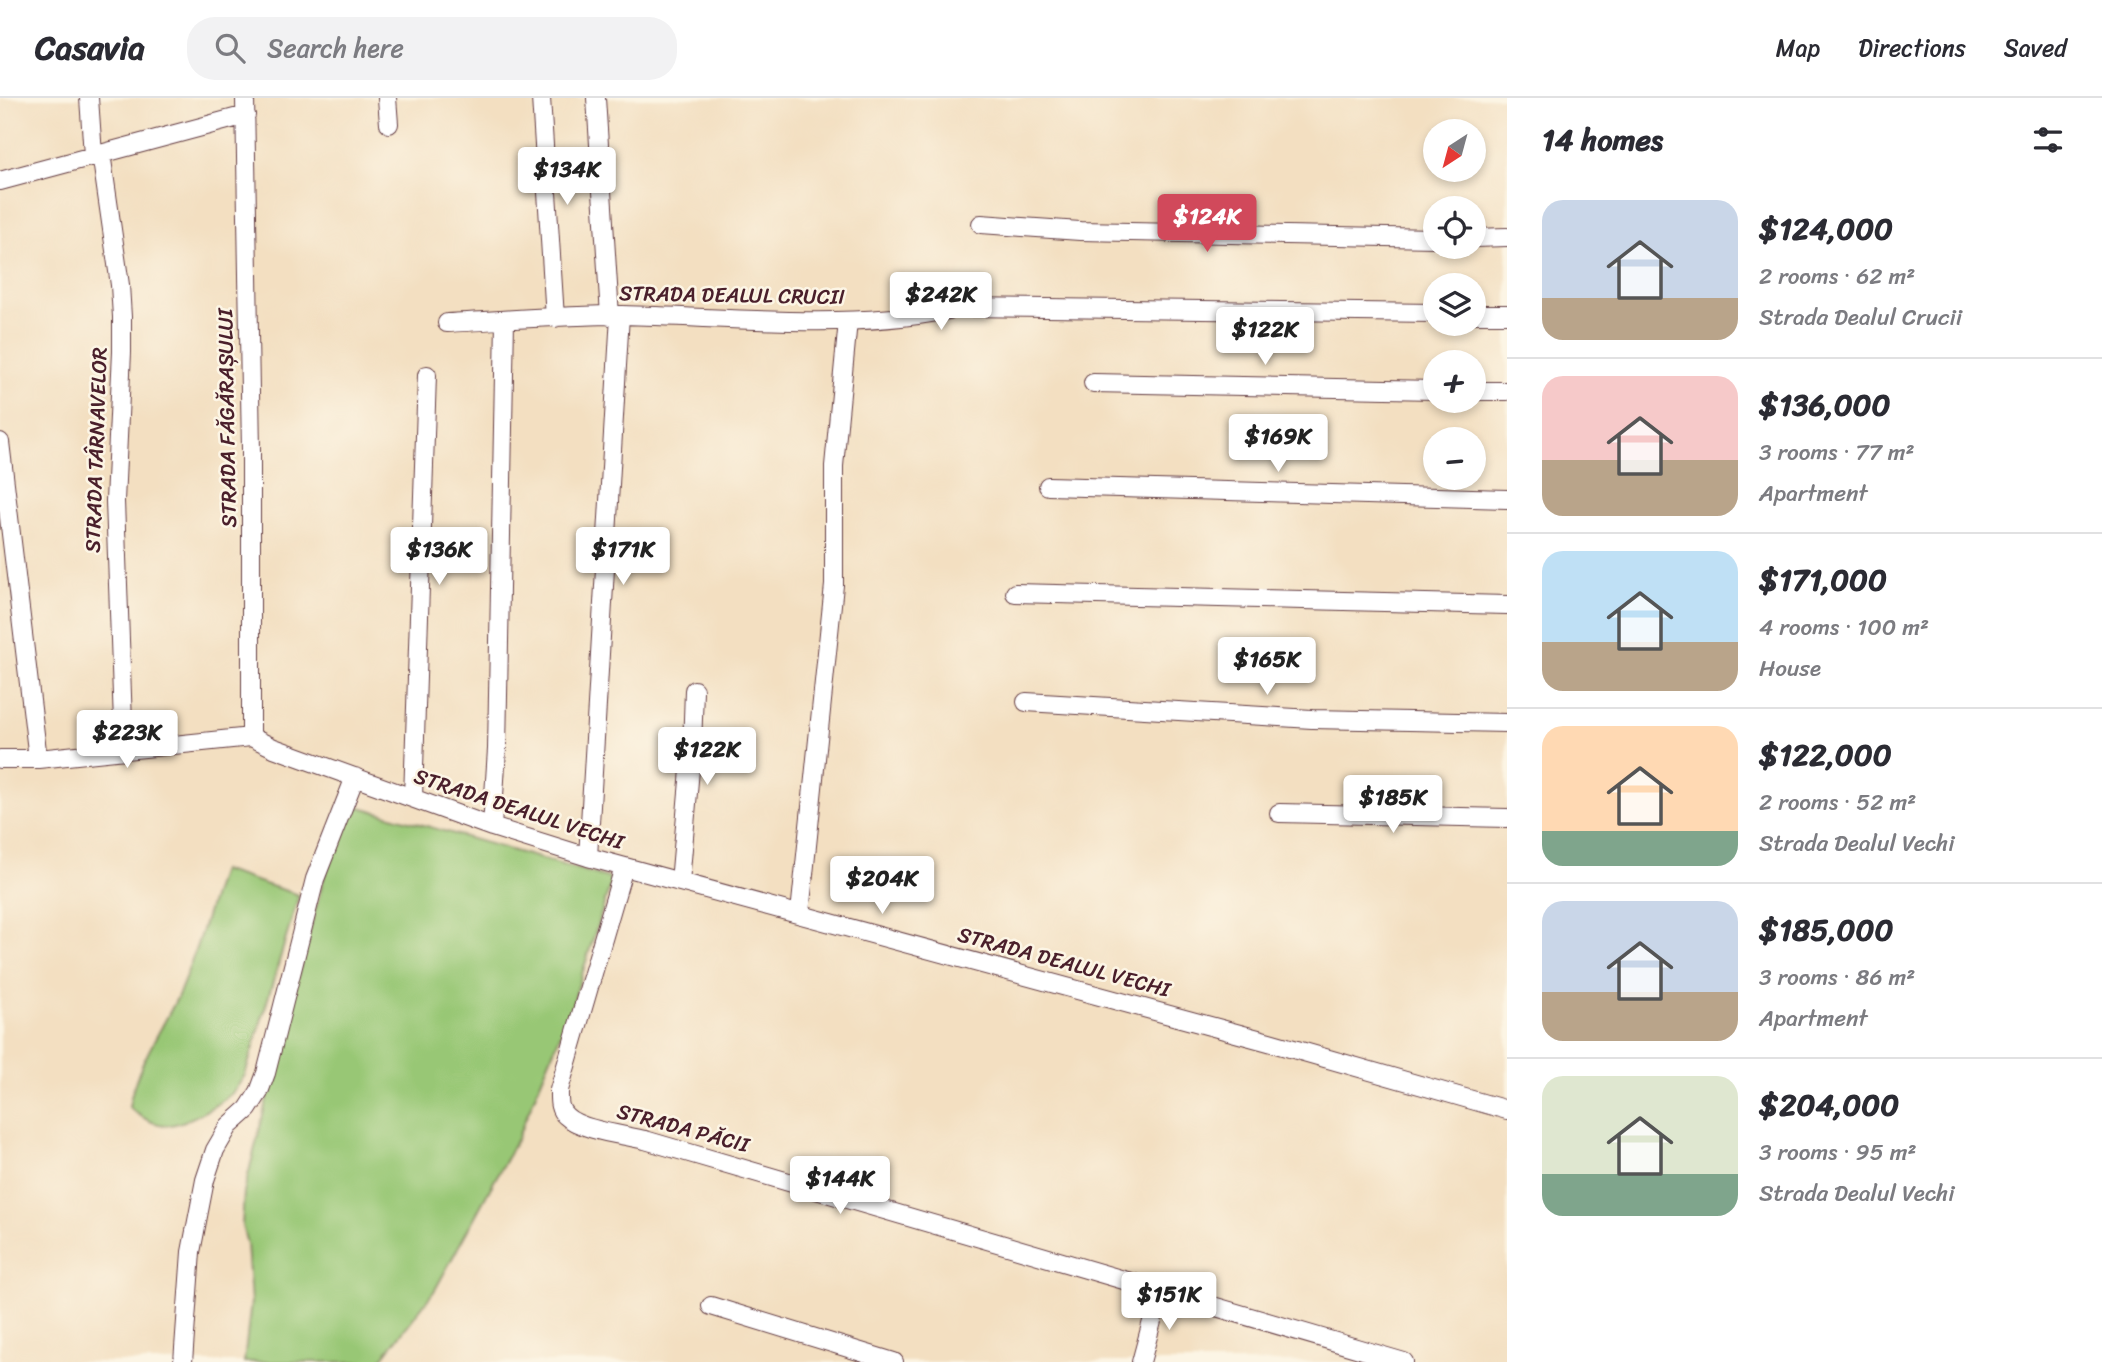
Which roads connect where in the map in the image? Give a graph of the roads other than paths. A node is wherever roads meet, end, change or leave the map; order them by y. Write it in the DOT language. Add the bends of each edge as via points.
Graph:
graph roads {
  1 [pos="89,98"];
  2 [pos="387,98"];
  3 [pos="541,98"];
  4 [pos="596,98"];
  5 [pos="245,106"];
  6 [pos="389,124"];
  7 [pos="97,154"];
  8 [pos="0,181"];
  9 [pos="981,224"];
  10 [pos="1486,237"];
  11 [pos="1507,237"];
  12 [pos="1423,238"];
  13 [pos="1423,313"];
  14 [pos="1486,314"];
  15 [pos="1507,314"];
  16 [pos="615,315"];
  17 [pos="555,318"];
  18 [pos="505,320"];
  19 [pos="848,321"];
  20 [pos="447,323"];
  21 [pos="427,375"];
  22 [pos="1093,383"];
  23 [pos="1423,390"];
  24 [pos="1486,391"];
  25 [pos="1507,391"];
  26 [pos="0,442"];
  27 [pos="1048,486"];
  28 [pos="1507,499"];
  29 [pos="1015,593"];
  30 [pos="1507,605"];
  31 [pos="694,690"];
  32 [pos="1026,702"];
  33 [pos="1507,723"];
  34 [pos="251,737"];
  35 [pos="124,751"];
  36 [pos="0,759"];
  37 [pos="38,759"];
  38 [pos="355,777"];
  39 [pos="413,798"];
  40 [pos="1279,813"];
  41 [pos="1507,818"];
  42 [pos="492,827"];
  43 [pos="588,857"];
  44 [pos="624,867"];
  45 [pos="680,882"];
  46 [pos="800,914"];
  47 [pos="1507,1110"];
  48 [pos="1160,1292"];
  49 [pos="711,1306"];
  50 [pos="183,1362"];
  51 [pos="894,1362"];
  52 [pos="1141,1362"];
  53 [pos="1404,1362"];
  1 -- 7 [label="street, STRADA TÂRNAVELOR"];
  2 -- 6 [label="street"];
  3 -- 17 [label="street"];
  4 -- 16 [label="street"];
  5 -- 7 [label="street"];
  5 -- 34 [label="street, STRADA FĂGĂRAȘULUI"];
  7 -- 8 [label="street"];
  7 -- 35 [label="street, STRADA TÂRNAVELOR" via="122,317 115,500"];
  9 -- 12 [label="street" via="1080,231"];
  10 -- 11 [label="street"];
  13 -- 19 [label="street, STRADA DEALUL CRUCII" via="962,307 928,315"];
  14 -- 15 [label="street"];
  16 -- 17 [label="street, STRADA DEALUL CRUCII"];
  16 -- 19 [label="street, STRADA DEALUL CRUCII"];
  16 -- 43 [label="street"];
  17 -- 18 [label="street, STRADA DEALUL CRUCII"];
  18 -- 20 [label="street, STRADA DEALUL CRUCII"];
  18 -- 42 [label="street"];
  19 -- 46 [label="street" via="834,466 834,584"];
  21 -- 39 [label="street"];
  22 -- 23 [label="street"];
  24 -- 25 [label="street"];
  26 -- 37 [label="street"];
  27 -- 28 [label="street"];
  29 -- 30 [label="street"];
  31 -- 45 [label="street"];
  32 -- 33 [label="street" via="1312,719"];
  34 -- 35 [label="street"];
  34 -- 38 [label="street, STRADA DEALUL VECHI"];
  35 -- 37 [label="street"];
  36 -- 37 [label="street"];
  38 -- 39 [label="street, STRADA DEALUL VECHI"];
  38 -- 50 [label="street" via="316,879 267,1073 248,1109 229,1126 215,1150 205,1180 191,1252"];
  39 -- 42 [label="street, STRADA DEALUL VECHI"];
  40 -- 41 [label="street"];
  42 -- 43 [label="street, STRADA DEALUL VECHI"];
  43 -- 44 [label="street, STRADA DEALUL VECHI"];
  44 -- 45 [label="street, STRADA DEALUL VECHI"];
  44 -- 48 [label="street, STRADA PĂCII" via="559,1090 559,1105 566,1116"];
  45 -- 46 [label="street, STRADA DEALUL VECHI"];
  46 -- 47 [label="street, STRADA DEALUL VECHI"];
  48 -- 52 [label="street"];
  48 -- 53 [label="street, STRADA PĂCII"];
  49 -- 51 [label="street"];
}
